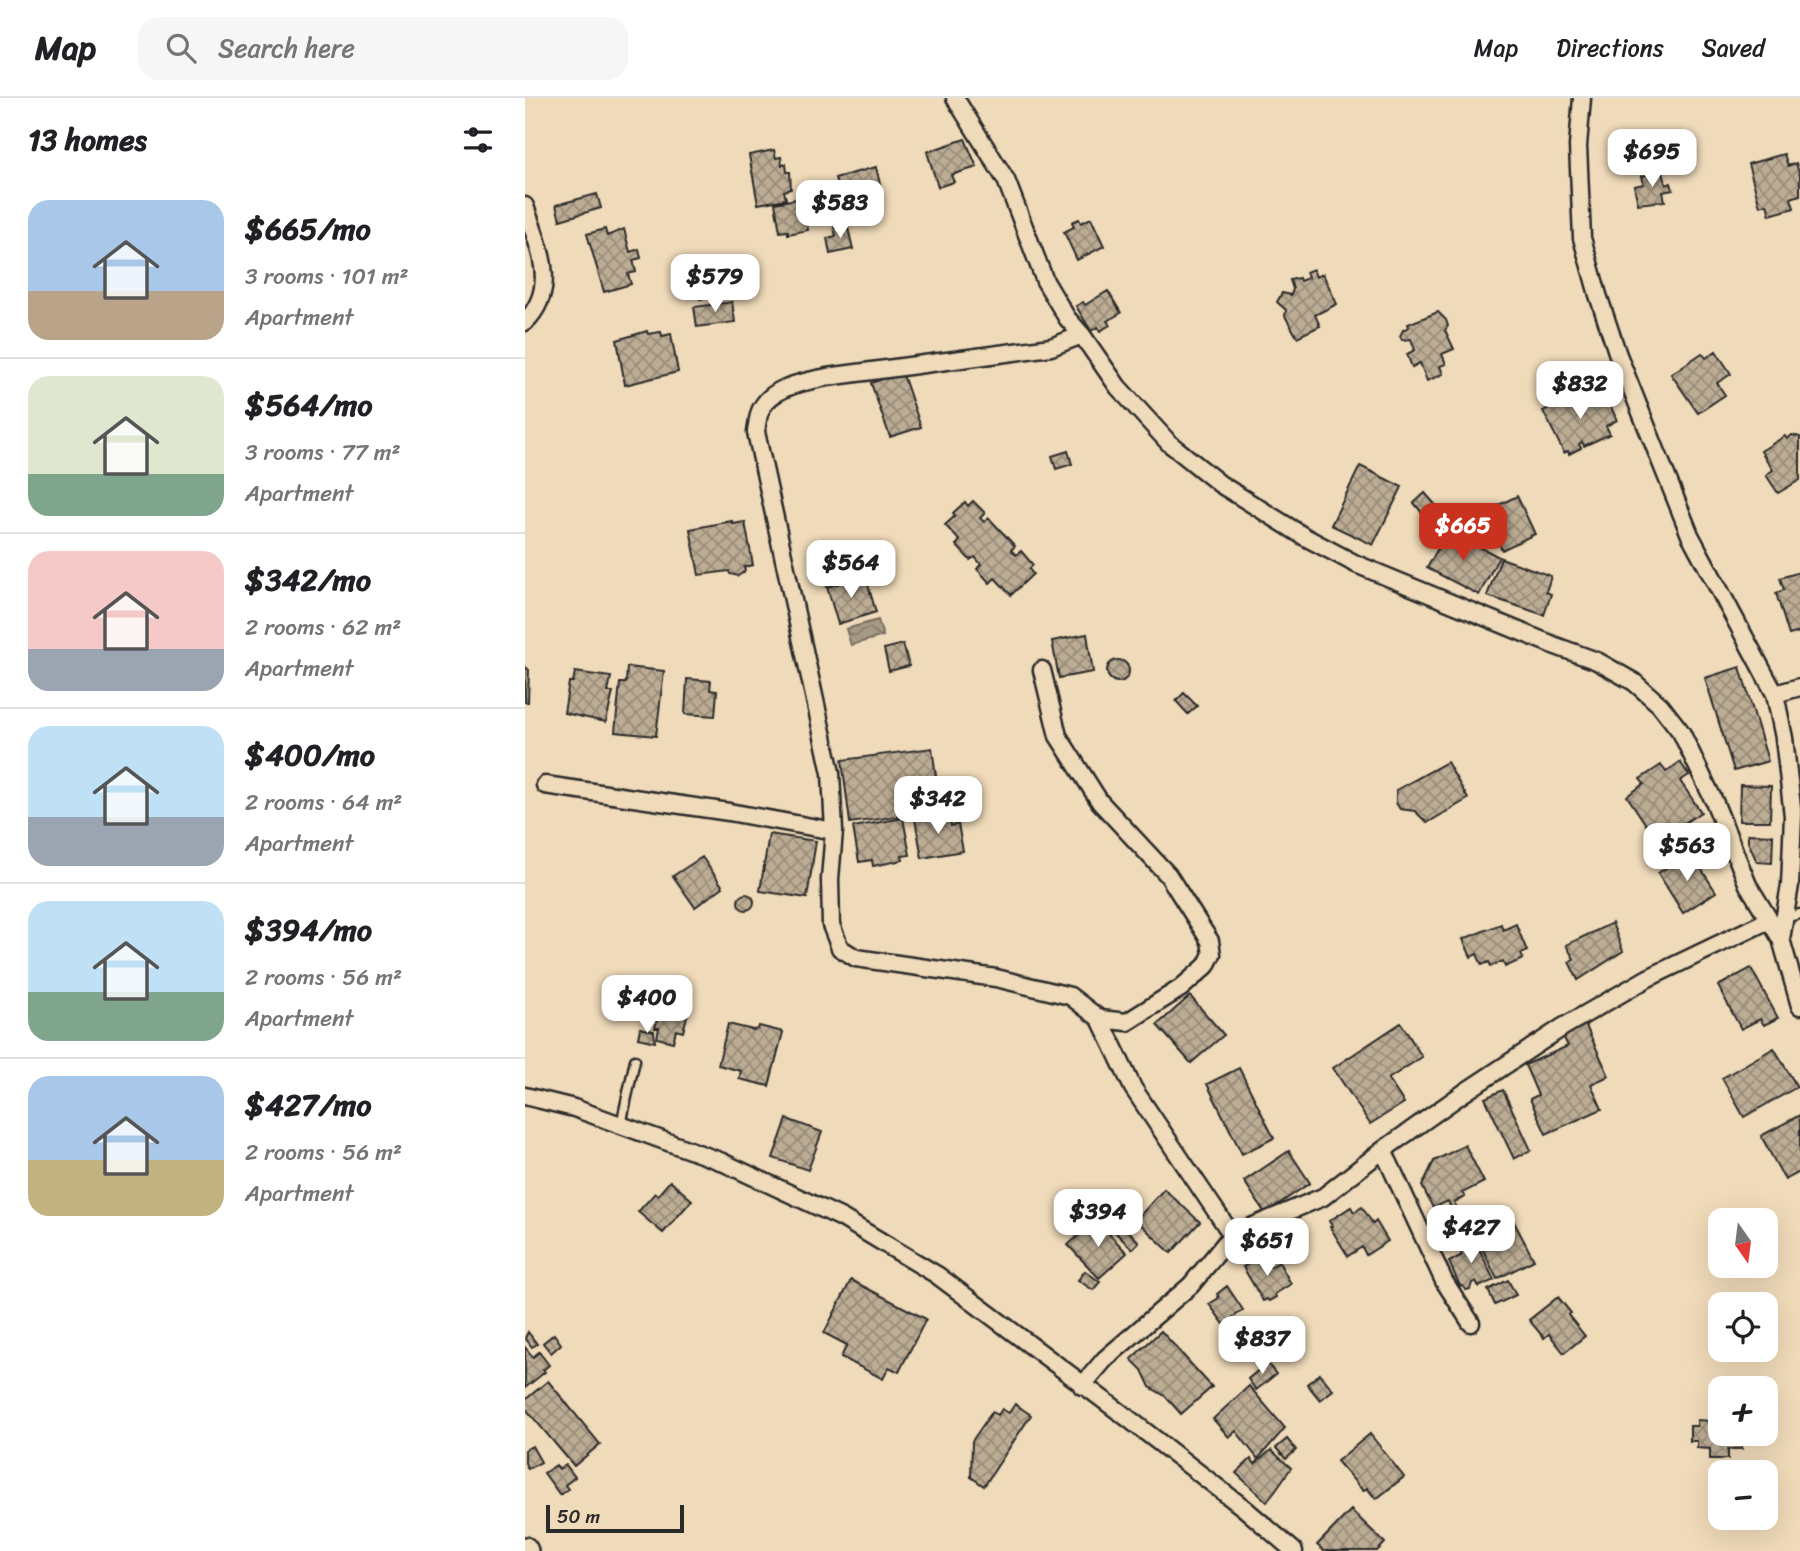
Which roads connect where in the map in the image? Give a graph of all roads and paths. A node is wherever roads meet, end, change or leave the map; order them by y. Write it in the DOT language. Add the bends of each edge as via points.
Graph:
graph roads {
  1 [pos="955,98"];
  2 [pos="1582,98"];
  3 [pos="525,206"];
  4 [pos="525,322"];
  5 [pos="1081,335"];
  6 [pos="1042,670"];
  7 [pos="1800,687"];
  8 [pos="1775,694"];
  9 [pos="545,785"];
  10 [pos="834,831"];
  11 [pos="1800,914"];
  12 [pos="1776,919"];
  13 [pos="1800,1006"];
  14 [pos="1100,1019"];
  15 [pos="635,1060"];
  16 [pos="525,1096"];
  17 [pos="621,1125"];
  18 [pos="1383,1150"];
  19 [pos="1232,1235"];
  20 [pos="1471,1323"];
  21 [pos="1082,1386"];
  22 [pos="1294,1551"];
  1 -- 5 [label="street" via="1006,180 1045,281"];
  2 -- 8 [label="street" via="1578,146 1582,238 1598,295 1690,535"];
  3 -- 4 [label="street" via="545,285 535,312"];
  5 -- 10 [label="street" via="1051,347 795,384 774,393 761,409 756,432 831,773"];
  5 -- 12 [label="street" via="1126,397 1169,443 1220,484 1356,564 1597,661 1634,682 1681,732 1748,885"];
  6 -- 14 [label="street" via="1058,736 1100,802 1168,875 1210,940 1212,954 1206,966 1181,988 1127,1022"];
  7 -- 8 [label="street"];
  8 -- 12 [label="street" via="1793,816 1790,885"];
  9 -- 10 [label="street"];
  10 -- 14 [label="street" via="831,925 840,948 856,958 996,978 1070,996"];
  11 -- 12 [label="lane"];
  12 -- 13 [label="street"];
  12 -- 18 [label="street" via="1648,978 1563,1027"];
  14 -- 19 [label="street" via="1132,1088"];
  15 -- 17 [label="lane"];
  16 -- 17 [label="street"];
  17 -- 21 [label="street" via="720,1161 842,1218 937,1275"];
  18 -- 19 [label="street" via="1323,1197"];
  18 -- 20 [label="street" via="1444,1281"];
  19 -- 21 [label="street" via="1191,1284 1105,1359"];
  21 -- 22 [label="street"];
}
